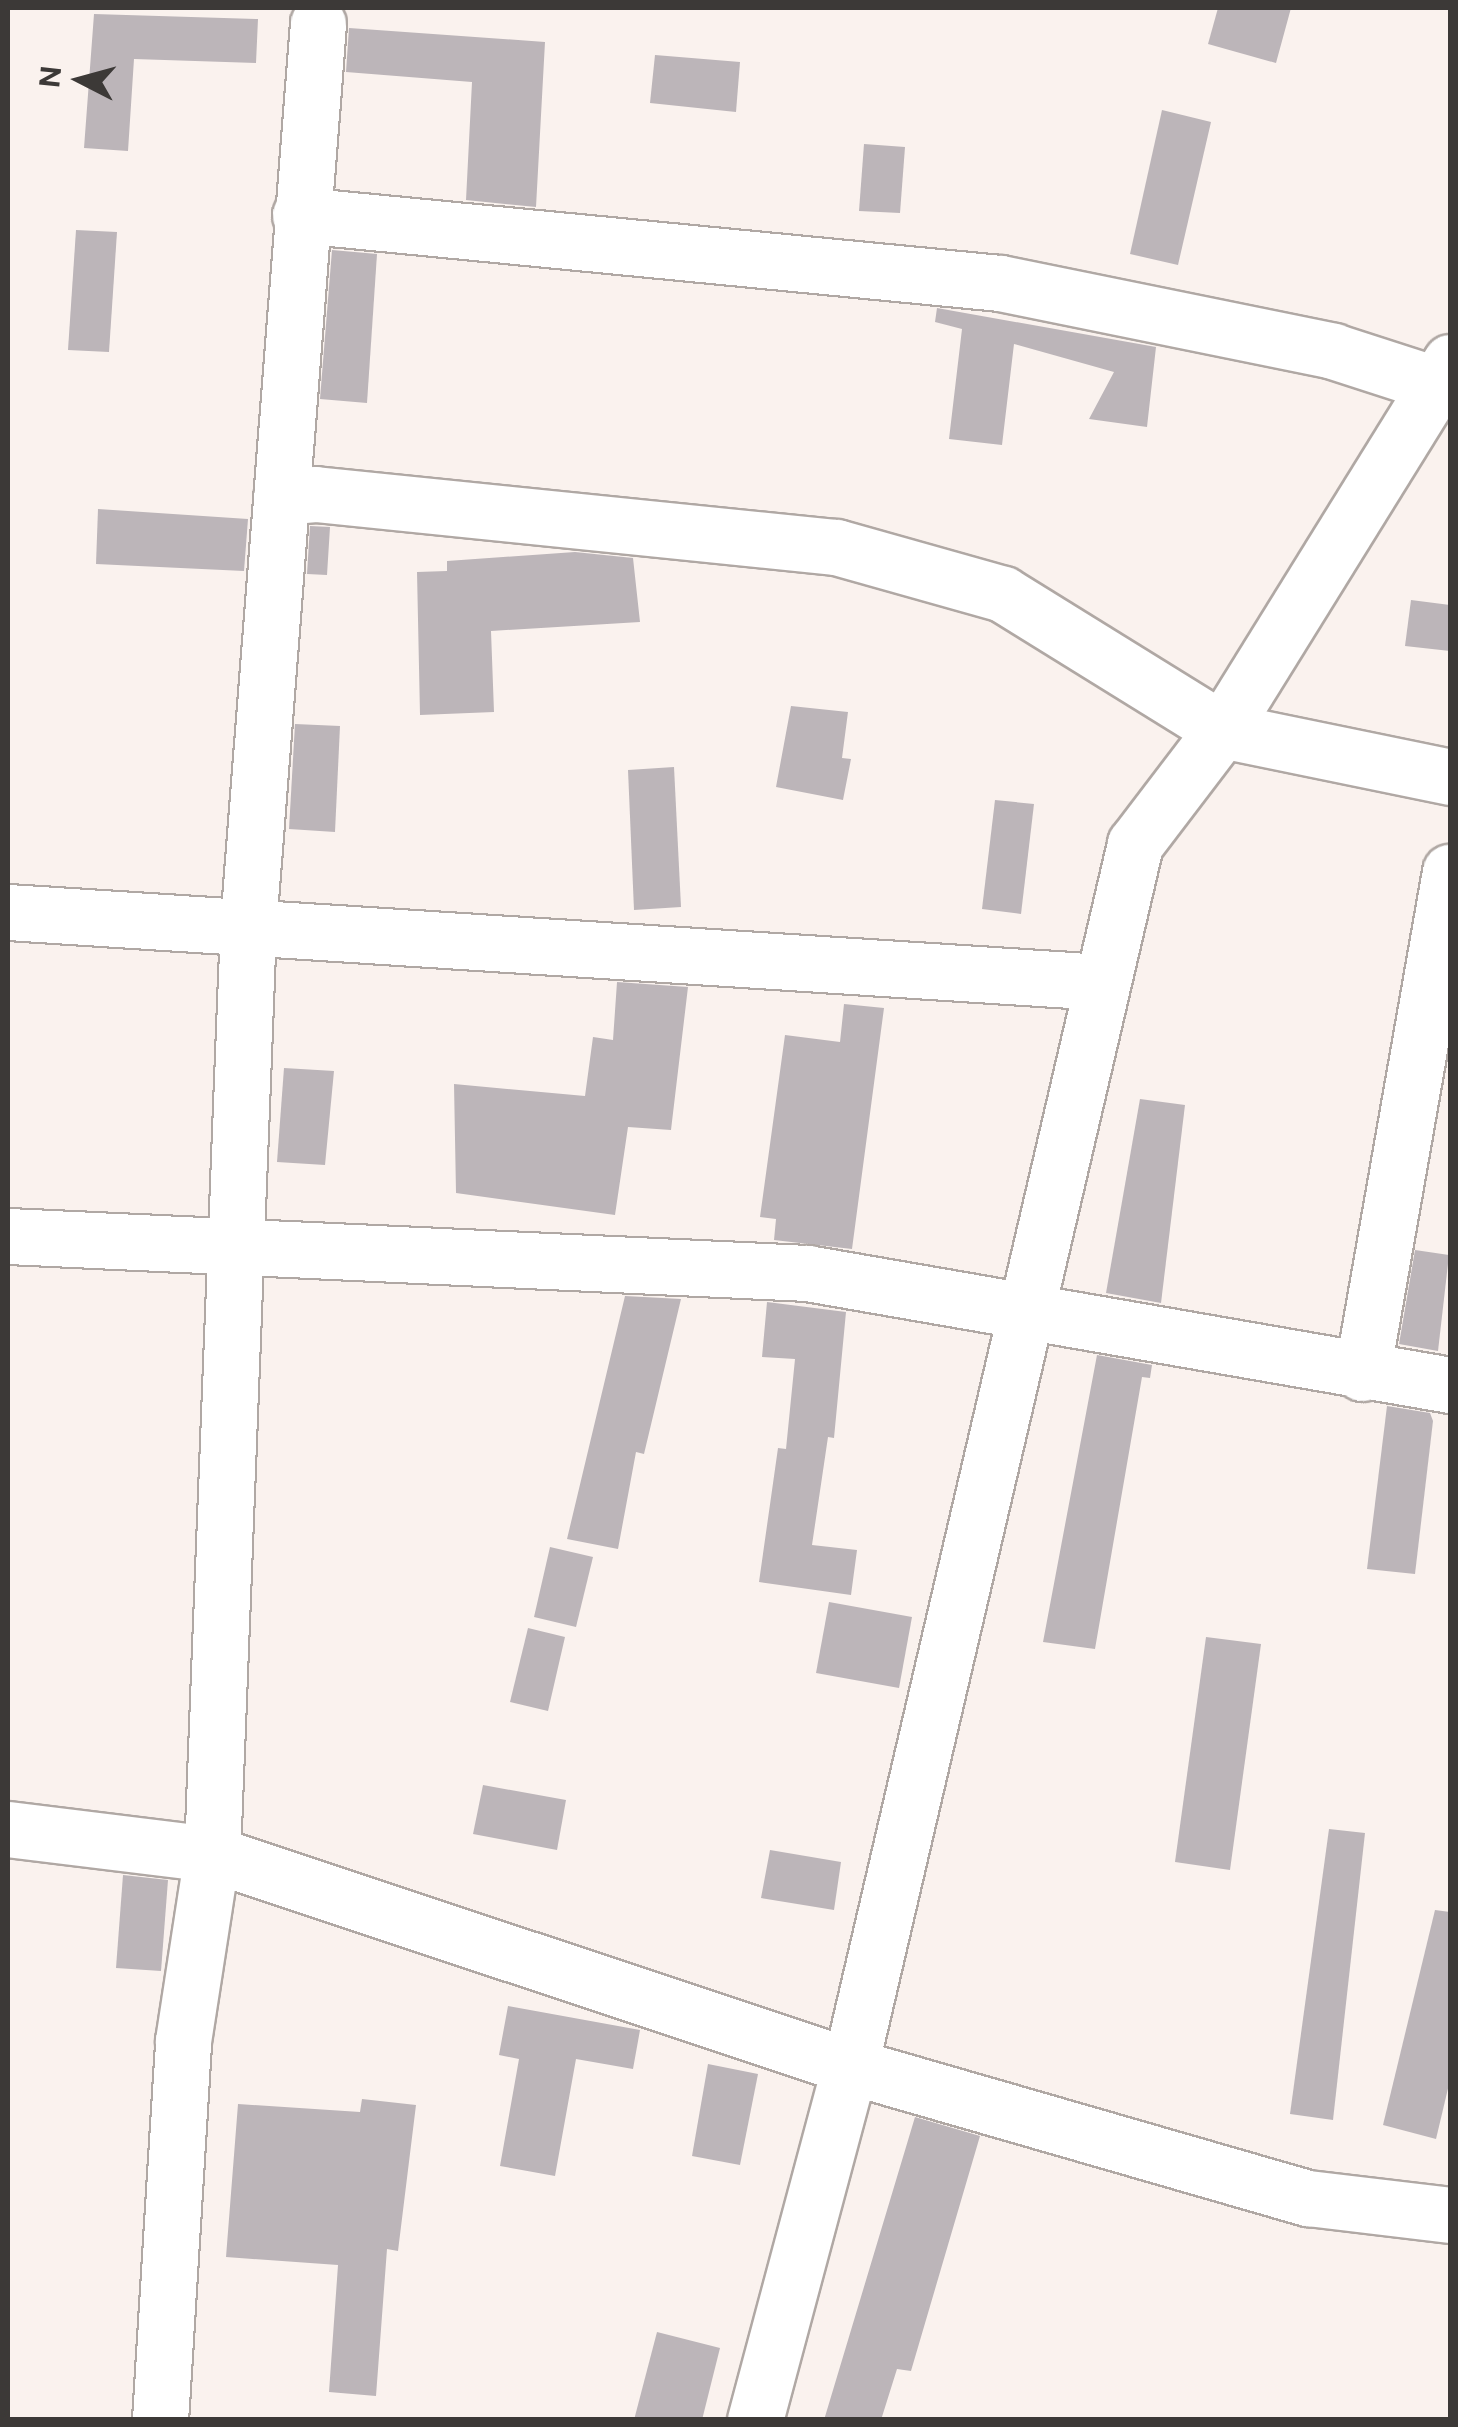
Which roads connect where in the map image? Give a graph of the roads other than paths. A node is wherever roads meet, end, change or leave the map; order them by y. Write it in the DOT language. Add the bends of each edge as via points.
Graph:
graph roads {
  1 [pos="318,24"];
  2 [pos="300,216"];
  3 [pos="1444,374"];
  4 [pos="281,497"];
  5 [pos="1222,730"];
  6 [pos="1450,776"];
  7 [pos="1450,872"];
  8 [pos="8,912"];
  9 [pos="248,926"];
  10 [pos="1102,982"];
  11 [pos="8,1236"];
  12 [pos="235,1250"];
  13 [pos="1026,1308"];
  14 [pos="1362,1372"];
  15 [pos="1450,1385"];
  16 [pos="8,1830"];
  17 [pos="212,1854"];
  18 [pos="850,2066"];
  19 [pos="1450,2215"];
  20 [pos="160,2420"];
  21 [pos="755,2420"];
  1 -- 2 [label="street"];
  2 -- 3 [label="street" via="1000,284"];
  2 -- 4 [label="street"];
  3 -- 5 [label="street"];
  4 -- 5 [label="street" via="315,494 836,547 1003,594"];
  4 -- 9 [label="street"];
  5 -- 6 [label="street"];
  5 -- 10 [label="street" via="1135,844"];
  7 -- 14 [label="street"];
  8 -- 9 [label="street"];
  9 -- 10 [label="street"];
  9 -- 12 [label="street"];
  10 -- 13 [label="street"];
  11 -- 12 [label="street"];
  12 -- 13 [label="street" via="807,1273"];
  12 -- 17 [label="street"];
  13 -- 14 [label="street"];
  13 -- 18 [label="street"];
  14 -- 15 [label="street"];
  16 -- 17 [label="street"];
  17 -- 18 [label="street"];
  17 -- 20 [label="street" via="183,2042"];
  18 -- 19 [label="street" via="1308,2198"];
  18 -- 21 [label="street"];
}
